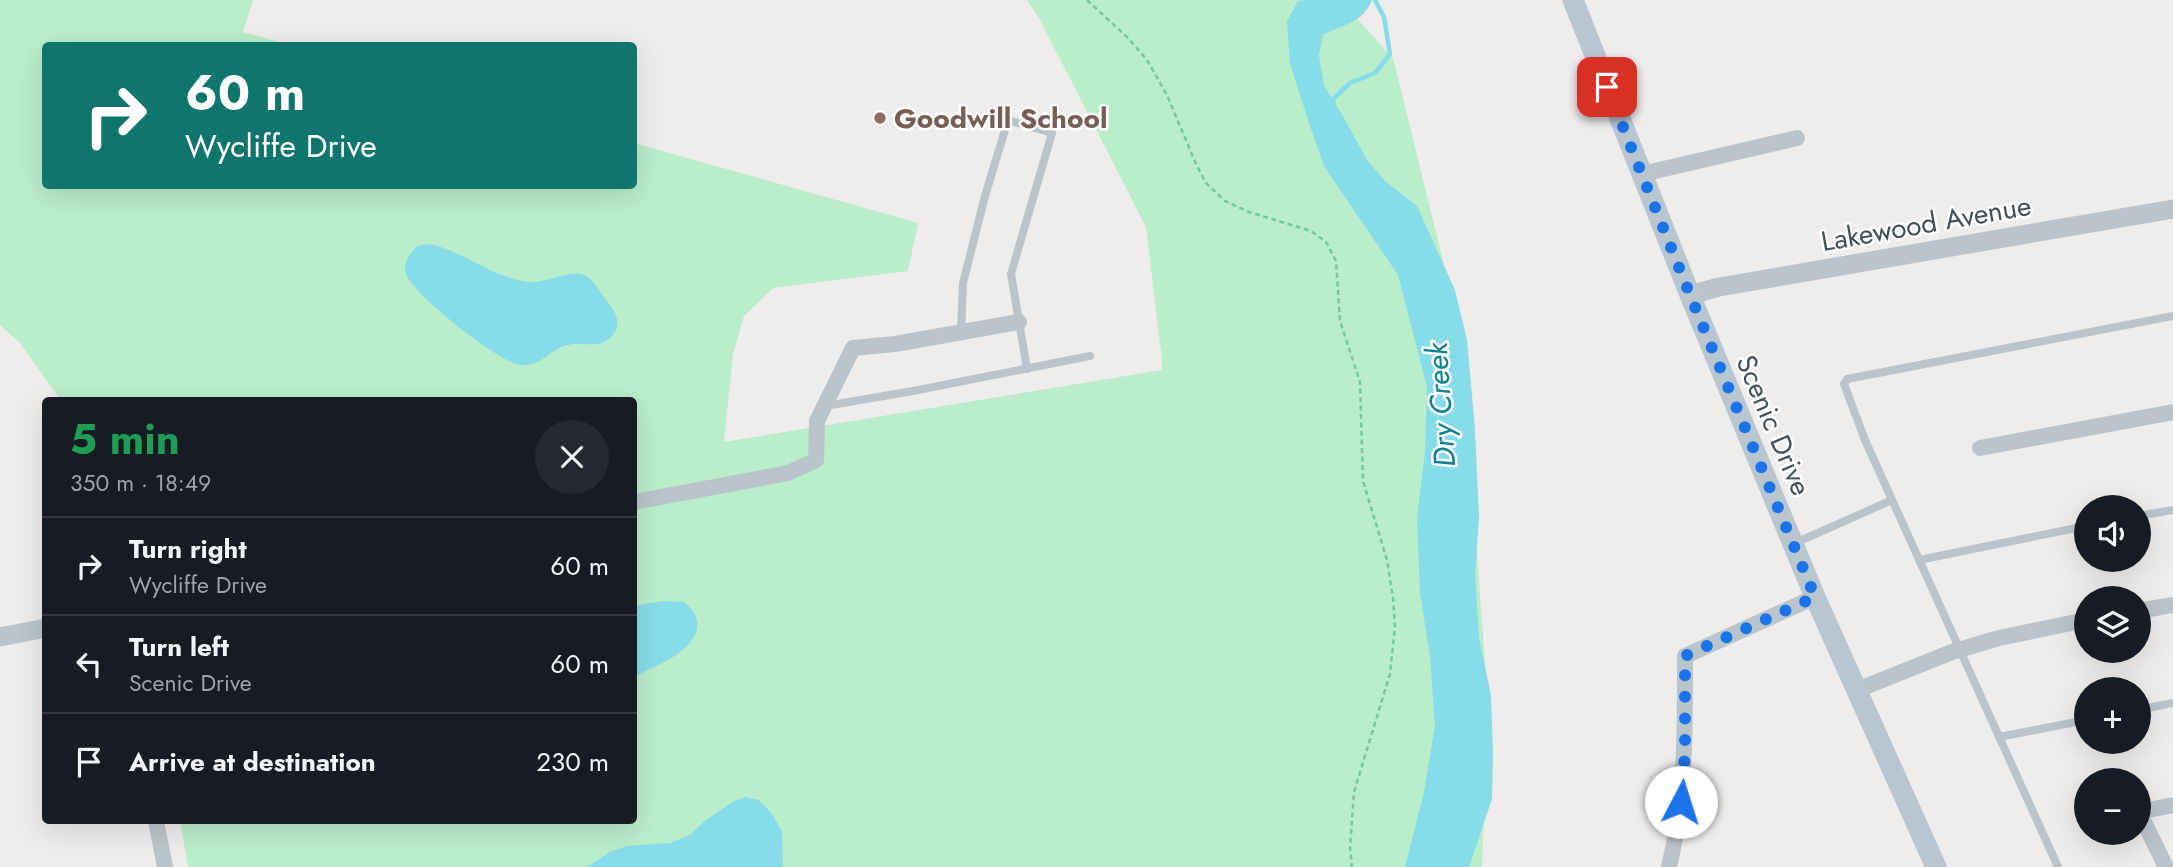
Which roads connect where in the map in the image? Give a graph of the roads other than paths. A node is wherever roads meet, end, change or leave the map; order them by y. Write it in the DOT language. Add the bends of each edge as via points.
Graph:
graph roads {
  1 [pos="1573,0"];
  2 [pos="1797,138"];
  3 [pos="1642,174"];
  4 [pos="2173,209"];
  5 [pos="1690,295"];
  6 [pos="2173,316"];
  7 [pos="1019,322"];
  8 [pos="961,332"];
  9 [pos="1090,356"];
  10 [pos="1027,369"];
  11 [pos="825,406"];
  12 [pos="2173,412"];
  13 [pos="1980,448"];
  14 [pos="1892,500"];
  15 [pos="637,501"];
  16 [pos="2173,510"];
  17 [pos="2151,514"];
  18 [pos="2074,528"];
  19 [pos="1793,544"];
  20 [pos="1919,560"];
  21 [pos="1815,597"];
  22 [pos="2173,605"];
  23 [pos="2151,609"];
  24 [pos="2074,622"];
  25 [pos="42,629"];
  26 [pos="0,637"];
  27 [pos="1961,650"];
  28 [pos="1857,690"];
  29 [pos="2173,703"];
  30 [pos="2151,707"];
  31 [pos="2074,722"];
  32 [pos="1999,737"];
  33 [pos="2173,805"];
  34 [pos="2151,810"];
  35 [pos="157,824"];
  36 [pos="2151,836"];
  37 [pos="165,867"];
  38 [pos="1669,867"];
  39 [pos="1936,867"];
  40 [pos="2058,867"];
  41 [pos="2166,867"];
  1 -- 3 [label="main road, Scenic Drive"];
  2 -- 3 [label="street"];
  3 -- 5 [label="main road, Scenic Drive"];
  4 -- 5 [label="street, Lakewood Avenue"];
  5 -- 19 [label="main road, Scenic Drive"];
  6 -- 14 [label="lane" via="1847,379 1846,392"];
  7 -- 8 [label="street"];
  7 -- 8 [label="lane" via="1011,274 1052,133 1008,120 963,283"];
  7 -- 10 [label="lane"];
  8 -- 11 [label="street" via="853,348"];
  9 -- 10 [label="lane"];
  10 -- 11 [label="lane"];
  11 -- 15 [label="street" via="817,421 816,460 788,473"];
  12 -- 13 [label="street"];
  14 -- 19 [label="lane"];
  14 -- 20 [label="lane"];
  16 -- 17 [label="lane"];
  18 -- 20 [label="lane"];
  19 -- 21 [label="main road, Scenic Drive"];
  20 -- 27 [label="lane"];
  21 -- 28 [label="main road, Scenic Drive"];
  21 -- 38 [label="street" via="1685,656 1685,754"];
  22 -- 23 [label="street"];
  24 -- 27 [label="street"];
  25 -- 26 [label="street"];
  27 -- 28 [label="street"];
  27 -- 32 [label="lane"];
  28 -- 39 [label="main road, Scenic Drive"];
  29 -- 30 [label="lane"];
  31 -- 32 [label="lane"];
  32 -- 40 [label="lane"];
  33 -- 34 [label="street"];
  35 -- 37 [label="street"];
  36 -- 41 [label="street"];
}
